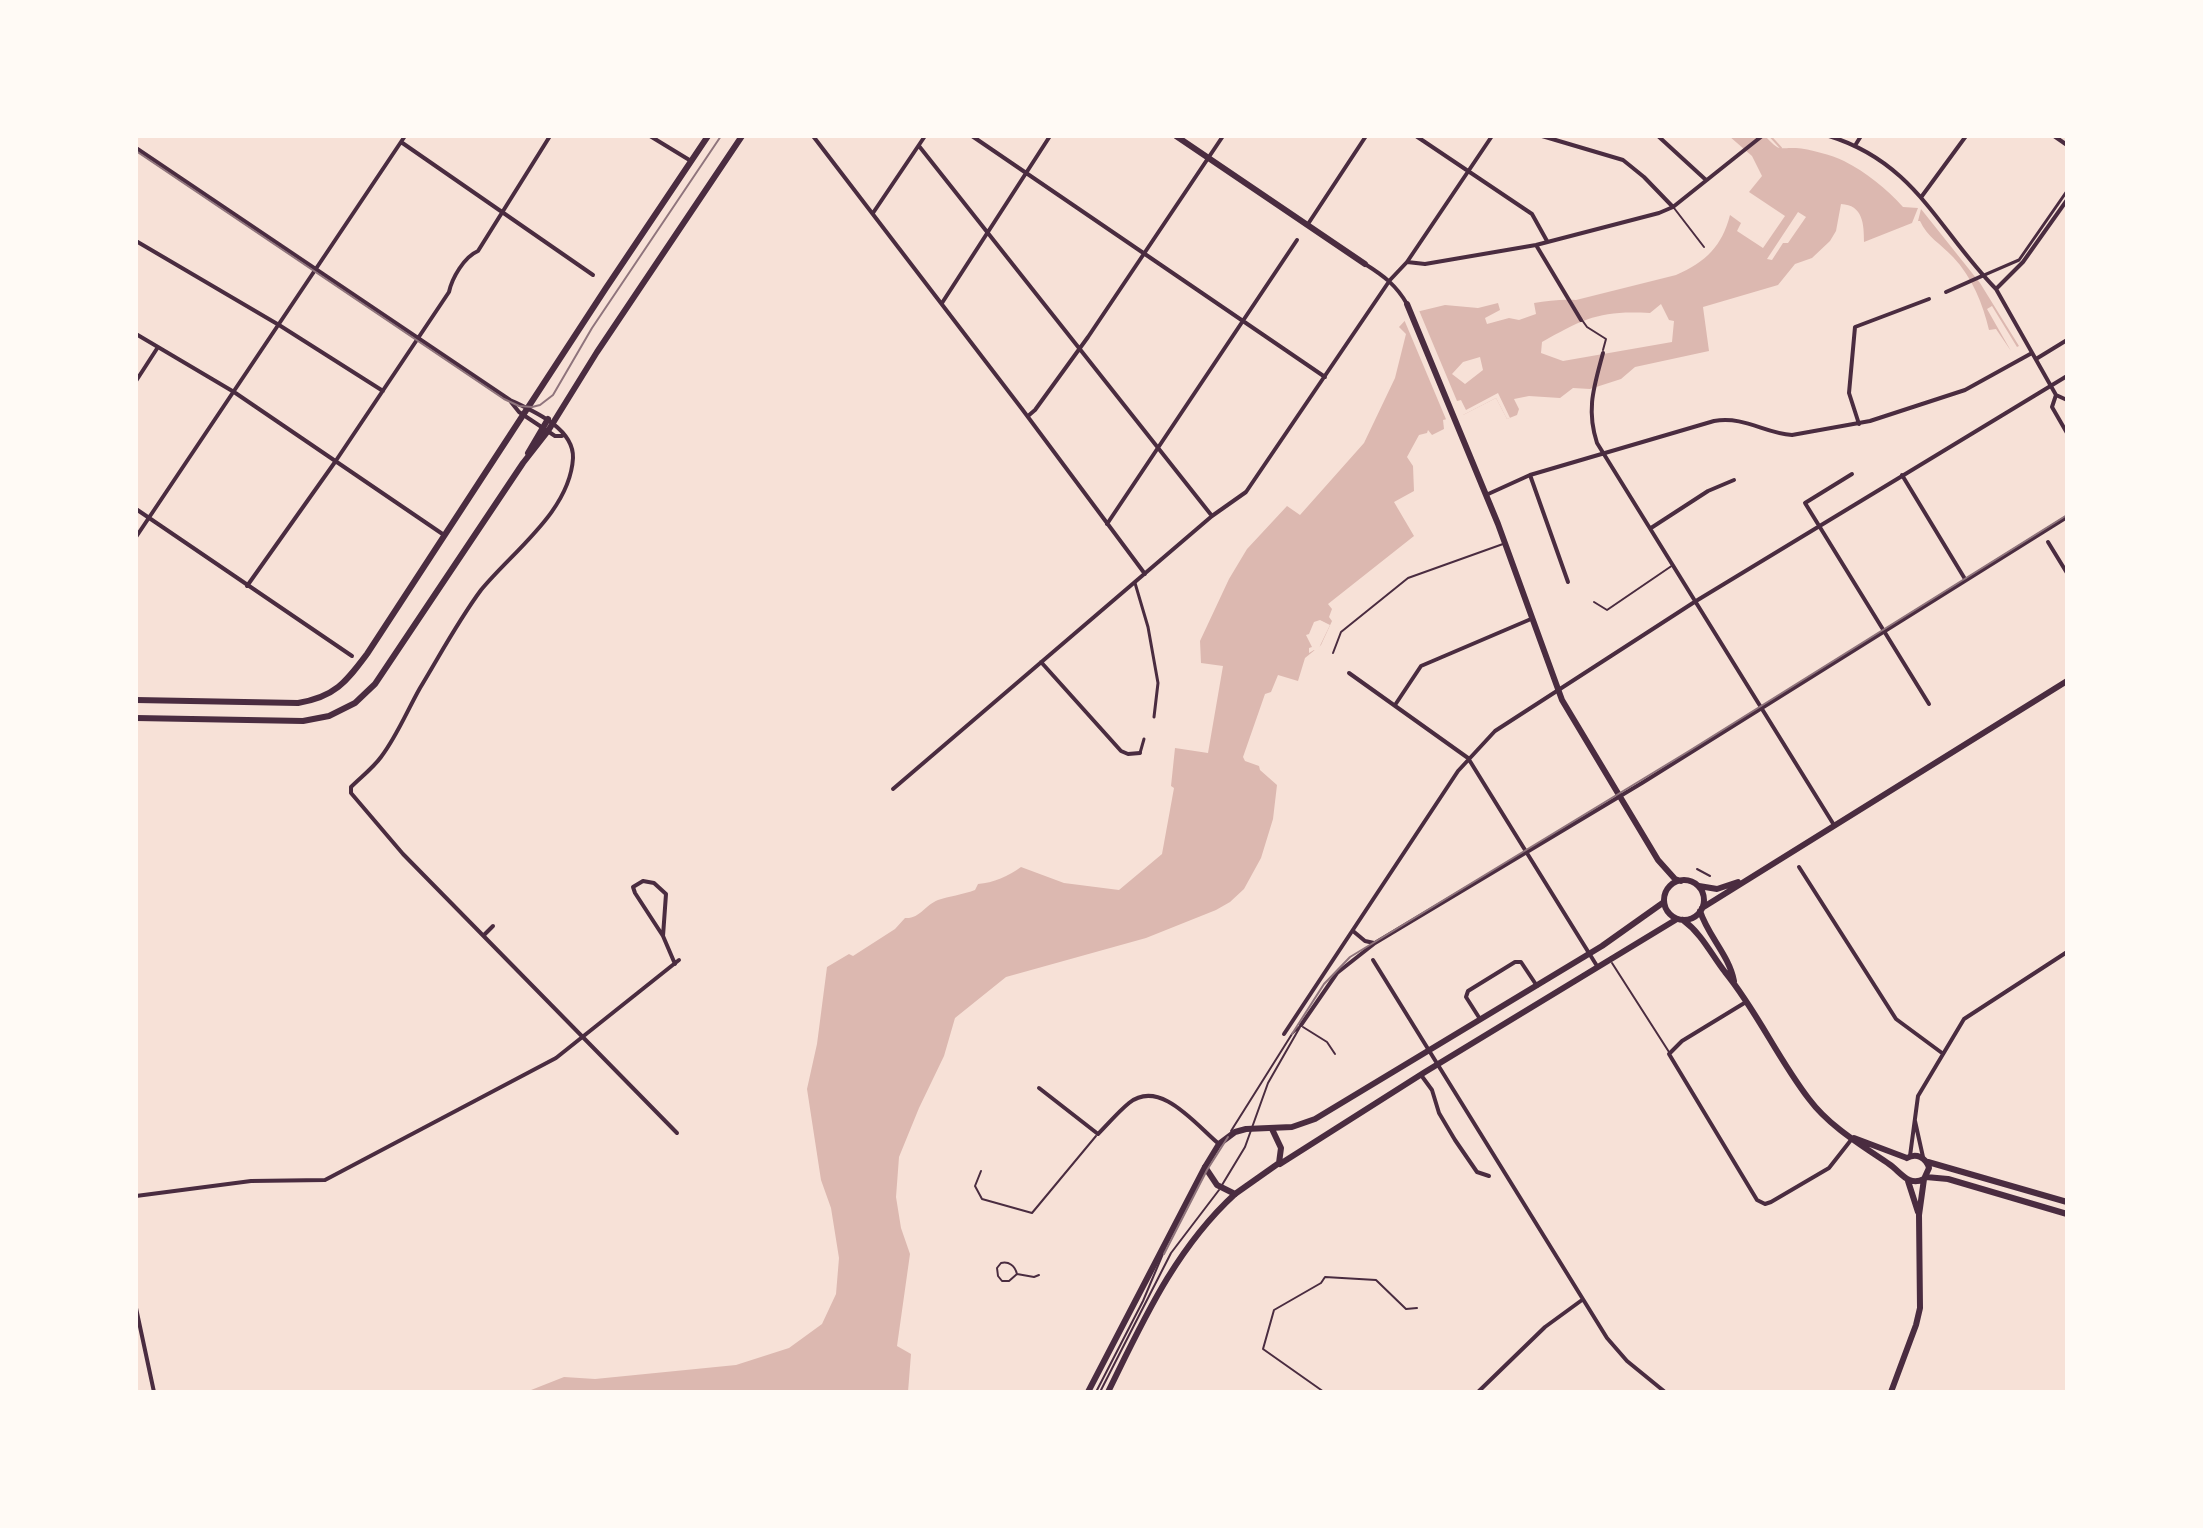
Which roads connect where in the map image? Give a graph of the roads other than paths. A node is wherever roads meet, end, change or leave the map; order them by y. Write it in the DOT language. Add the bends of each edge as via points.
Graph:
graph roads {
  1 [pos="405,136"];
  2 [pos="550,136"];
  3 [pos="650,136"];
  4 [pos="708,136"];
  5 [pos="742,136"];
  6 [pos="813,136"];
  7 [pos="925,136"];
  8 [pos="972,136"];
  9 [pos="1050,136"];
  10 [pos="1176,136"];
  11 [pos="1223,136"];
  12 [pos="1366,136"];
  13 [pos="1416,136"];
  14 [pos="1492,136"];
  15 [pos="1542,136"];
  16 [pos="1658,136"];
  17 [pos="1762,136"];
  18 [pos="1829,136"];
  19 [pos="1861,136"];
  20 [pos="1966,136"];
  21 [pos="2054,136"];
  22 [pos="401,142"];
  23 [pos="1856,144"];
  24 [pos="2067,145"];
  25 [pos="919,146"];
  26 [pos="136,148"];
  27 [pos="1208,158"];
  28 [pos="691,161"];
  29 [pos="1468,171"];
  30 [pos="1026,173"];
  31 [pos="1706,180"];
  32 [pos="2067,191"];
  33 [pos="1922,196"];
  34 [pos="2067,200"];
  35 [pos="1673,207"];
  36 [pos="873,213"];
  37 [pos="502,215"];
  38 [pos="1308,224"];
  39 [pos="987,234"];
  40 [pos="1297,240"];
  41 [pos="136,241"];
  42 [pos="1547,241"];
  43 [pos="1536,245"];
  44 [pos="1704,247"];
  45 [pos="1143,253"];
  46 [pos="1407,262"];
  47 [pos="1365,264"];
  48 [pos="315,269"];
  49 [pos="593,275"];
  50 [pos="1980,277"];
  51 [pos="1390,280"];
  52 [pos="1996,289"];
  53 [pos="1946,292"];
  54 [pos="1929,299"];
  55 [pos="942,303"];
  56 [pos="1407,304"];
  57 [pos="1242,320"];
  58 [pos="1581,320"];
  59 [pos="279,325"];
  60 [pos="136,334"];
  61 [pos="417,338"];
  62 [pos="2067,340"];
  63 [pos="158,347"];
  64 [pos="1079,349"];
  65 [pos="1603,353"];
  66 [pos="2032,353"];
  67 [pos="2036,359"];
  68 [pos="2067,376"];
  69 [pos="1325,377"];
  70 [pos="136,381"];
  71 [pos="2051,386"];
  72 [pos="383,391"];
  73 [pos="234,392"];
  74 [pos="2056,395"];
  75 [pos="510,400"];
  76 [pos="2067,400"];
  77 [pos="528,407"];
  78 [pos="524,416"];
  79 [pos="1027,416"];
  80 [pos="550,421"];
  81 [pos="1859,424"];
  82 [pos="545,429"];
  83 [pos="2067,433"];
  84 [pos="563,436"];
  85 [pos="1157,449"];
  86 [pos="1602,453"];
  87 [pos="335,462"];
  88 [pos="1852,474"];
  89 [pos="1530,475"];
  90 [pos="1902,475"];
  91 [pos="1734,480"];
  92 [pos="1486,495"];
  93 [pos="136,509"];
  94 [pos="1212,516"];
  95 [pos="2067,517"];
  96 [pos="149,518"];
  97 [pos="1107,524"];
  98 [pos="1819,527"];
  99 [pos="1651,528"];
  100 [pos="444,535"];
  101 [pos="136,537"];
  102 [pos="2048,542"];
  103 [pos="1504,543"];
  104 [pos="1673,565"];
  105 [pos="2067,573"];
  106 [pos="1145,574"];
  107 [pos="1965,580"];
  108 [pos="1568,582"];
  109 [pos="1135,583"];
  110 [pos="247,586"];
  111 [pos="1696,601"];
  112 [pos="1594,602"];
  113 [pos="1531,619"];
  114 [pos="1884,632"];
  115 [pos="1333,653"];
  116 [pos="352,656"];
  117 [pos="1041,662"];
  118 [pos="1349,673"];
  119 [pos="2067,681"];
  120 [pos="1558,690"];
  121 [pos="136,700"];
  122 [pos="1929,704"];
  123 [pos="1395,705"];
  124 [pos="1762,708"];
  125 [pos="1154,717"];
  126 [pos="136,718"];
  127 [pos="1144,739"];
  128 [pos="1140,753"];
  129 [pos="1468,758"];
  130 [pos="893,789"];
  131 [pos="1618,797"];
  132 [pos="1834,825"];
  133 [pos="1526,852"];
  134 [pos="1658,860"];
  135 [pos="1799,867"];
  136 [pos="1697,869"];
  137 [pos="1710,876"];
  138 [pos="1745,880"];
  139 [pos="1681,881"];
  140 [pos="1697,886"];
  141 [pos="1668,888"];
  142 [pos="1664,902"];
  143 [pos="1701,910"];
  144 [pos="1680,920"];
  145 [pos="493,926"];
  146 [pos="1353,931"];
  147 [pos="484,935"];
  148 [pos="663,936"];
  149 [pos="1375,943"];
  150 [pos="2067,952"];
  151 [pos="1589,954"];
  152 [pos="1610,958"];
  153 [pos="1373,960"];
  154 [pos="1597,966"];
  155 [pos="1734,981"];
  156 [pos="1537,986"];
  157 [pos="1747,1001"];
  158 [pos="1481,1020"];
  159 [pos="1301,1025"];
  160 [pos="1284,1034"];
  161 [pos="584,1036"];
  162 [pos="1429,1052"];
  163 [pos="1669,1052"];
  164 [pos="1942,1053"];
  165 [pos="1335,1054"];
  166 [pos="1437,1064"];
  167 [pos="1421,1075"];
  168 [pos="1039,1088"];
  169 [pos="1915,1118"];
  170 [pos="1251,1129"];
  171 [pos="1272,1129"];
  172 [pos="677,1133"];
  173 [pos="1098,1134"];
  174 [pos="1228,1137"];
  175 [pos="1853,1138"];
  176 [pos="1219,1144"];
  177 [pos="1908,1157"];
  178 [pos="1925,1160"];
  179 [pos="1205,1167"];
  180 [pos="1273,1169"];
  181 [pos="981,1171"];
  182 [pos="1489,1176"];
  183 [pos="1906,1178"];
  184 [pos="1925,1178"];
  185 [pos="1220,1188"];
  186 [pos="1235,1194"];
  187 [pos="136,1196"];
  188 [pos="2067,1202"];
  189 [pos="2067,1214"];
  190 [pos="1919,1215"];
  191 [pos="1166,1242"];
  192 [pos="1017,1274"];
  193 [pos="1039,1275"];
  194 [pos="1582,1300"];
  195 [pos="136,1308"];
  196 [pos="1417,1308"];
  197 [pos="139,1335"];
  198 [pos="154,1392"];
  199 [pos="1088,1392"];
  200 [pos="1098,1392"];
  201 [pos="1108,1392"];
  202 [pos="1324,1392"];
  203 [pos="1478,1392"];
  204 [pos="1665,1392"];
  205 [pos="1891,1392"];
  1 -- 22 [label="street"];
  2 -- 37 [label="street"];
  3 -- 28 [label="street"];
  4 -- 28 [label="main road"];
  5 -- 80 [label="main road"];
  6 -- 36 [label="street"];
  7 -- 25 [label="street"];
  8 -- 30 [label="street"];
  9 -- 30 [label="street"];
  10 -- 27 [label="main road"];
  11 -- 27 [label="street"];
  12 -- 38 [label="street"];
  13 -- 29 [label="street"];
  14 -- 29 [label="street"];
  15 -- 35 [label="street" via="1623,160"];
  16 -- 31 [label="street"];
  17 -- 31 [label="street"];
  18 -- 23 [label="street"];
  19 -- 23 [label="street"];
  20 -- 33 [label="street"];
  21 -- 24 [label="street"];
  22 -- 37 [label="street"];
  22 -- 48 [label="street"];
  23 -- 33 [label="street"];
  25 -- 36 [label="street"];
  25 -- 39 [label="street"];
  26 -- 48 [label="street"];
  27 -- 38 [label="main road"];
  27 -- 45 [label="street"];
  28 -- 77 [label="main road"];
  29 -- 42 [label="street" via="1532,214"];
  29 -- 46 [label="street"];
  30 -- 39 [label="street"];
  30 -- 45 [label="street"];
  31 -- 35 [label="street"];
  32 -- 50 [label="street" via="2019,260"];
  33 -- 50 [label="street"];
  34 -- 52 [label="street" via="2023,262"];
  35 -- 42 [label="street"];
  35 -- 44 [label="lane"];
  36 -- 55 [label="street"];
  37 -- 49 [label="street"];
  37 -- 61 [label="street" via="478,251 470,254"];
  38 -- 47 [label="main road"];
  39 -- 55 [label="street"];
  39 -- 64 [label="street"];
  40 -- 57 [label="street"];
  41 -- 59 [label="street"];
  42 -- 43 [label="street"];
  43 -- 46 [label="street" via="1425,264"];
  43 -- 58 [label="street"];
  45 -- 57 [label="street"];
  45 -- 64 [label="street"];
  46 -- 51 [label="street"];
  47 -- 51 [label="street"];
  48 -- 59 [label="street"];
  48 -- 61 [label="street"];
  50 -- 52 [label="street"];
  50 -- 53 [label="street"];
  51 -- 56 [label="street"];
  51 -- 69 [label="street"];
  52 -- 66 [label="street"];
  54 -- 81 [label="street" via="1855,327 1849,393"];
  55 -- 79 [label="street"];
  56 -- 92 [label="main road"];
  57 -- 69 [label="street"];
  57 -- 85 [label="street"];
  58 -- 65 [label="lane" via="1606,339"];
  59 -- 72 [label="street"];
  59 -- 73 [label="street"];
  60 -- 63 [label="street"];
  61 -- 72 [label="street"];
  61 -- 75 [label="street"];
  62 -- 67 [label="street"];
  63 -- 70 [label="street"];
  63 -- 73 [label="street"];
  64 -- 79 [label="street"];
  64 -- 85 [label="street"];
  65 -- 86 [label="street" via="1590,421"];
  66 -- 67 [label="street"];
  66 -- 81 [label="street" via="1965,390"];
  67 -- 71 [label="street"];
  68 -- 71 [label="street"];
  69 -- 94 [label="street" via="1246,492"];
  71 -- 74 [label="street"];
  71 -- 90 [label="street"];
  72 -- 87 [label="street"];
  73 -- 87 [label="street"];
  73 -- 96 [label="street"];
  74 -- 76 [label="street"];
  74 -- 83 [label="street" via="2052,407"];
  75 -- 77 [label="street"];
  75 -- 78 [label="street"];
  77 -- 78 [label="main road"];
  77 -- 80 [label="street"];
  78 -- 82 [label="street"];
  78 -- 100 [label="main road"];
  79 -- 97 [label="street"];
  80 -- 82 [label="main road"];
  80 -- 84 [label="street"];
  81 -- 86 [label="street" via="1792,435 1722,419"];
  82 -- 84 [label="street"];
  82 -- 126 [label="main road" via="380,677 355,703 303,721"];
  84 -- 147 [label="street" via="573,457 562,498 463,615 380,760 351,787 357,803"];
  85 -- 94 [label="street"];
  85 -- 97 [label="street"];
  86 -- 89 [label="street"];
  86 -- 99 [label="street"];
  87 -- 100 [label="street"];
  87 -- 110 [label="street"];
  88 -- 98 [label="street" via="1805,503"];
  89 -- 92 [label="street"];
  89 -- 108 [label="street"];
  90 -- 98 [label="street"];
  90 -- 107 [label="street"];
  91 -- 99 [label="street"];
  92 -- 103 [label="main road"];
  93 -- 96 [label="street"];
  94 -- 106 [label="street"];
  95 -- 107 [label="street"];
  96 -- 101 [label="street"];
  96 -- 110 [label="street"];
  97 -- 106 [label="street"];
  98 -- 111 [label="street"];
  98 -- 114 [label="street"];
  99 -- 104 [label="street"];
  100 -- 121 [label="main road" via="339,689 298,703"];
  102 -- 105 [label="street"];
  103 -- 113 [label="main road"];
  103 -- 115 [label="lane" via="1408,578 1341,632"];
  104 -- 111 [label="street"];
  104 -- 112 [label="lane" via="1607,610"];
  106 -- 109 [label="street"];
  107 -- 114 [label="street"];
  109 -- 117 [label="street"];
  109 -- 125 [label="street" via="1158,683"];
  110 -- 116 [label="street"];
  111 -- 120 [label="street"];
  111 -- 124 [label="street"];
  113 -- 120 [label="main road"];
  113 -- 123 [label="street" via="1421,666"];
  114 -- 122 [label="street"];
  114 -- 124 [label="street"];
  117 -- 128 [label="street" via="1121,751"];
  117 -- 130 [label="street"];
  118 -- 123 [label="street"];
  119 -- 132 [label="main road"];
  120 -- 129 [label="street" via="1495,731"];
  120 -- 131 [label="main road"];
  123 -- 129 [label="street"];
  124 -- 131 [label="street"];
  124 -- 132 [label="street"];
  127 -- 128 [label="street"];
  129 -- 133 [label="street"];
  129 -- 146 [label="street"];
  131 -- 133 [label="street"];
  131 -- 134 [label="main road"];
  132 -- 138 [label="main road"];
  133 -- 149 [label="street"];
  133 -- 151 [label="street"];
  134 -- 139 [label="main road"];
  134 -- 141 [label="main road"];
  135 -- 164 [label="street" via="1896,1019"];
  136 -- 137 [label="lane"];
  138 -- 140 [label="main road" via="1717,889"];
  138 -- 143 [label="main road"];
  139 -- 140 [label="main road"];
  139 -- 141 [label="main road"];
  140 -- 143 [label="main road" via="1703,896"];
  141 -- 142 [label="main road"];
  142 -- 144 [label="main road"];
  142 -- 151 [label="main road"];
  143 -- 144 [label="main road"];
  143 -- 155 [label="main road"];
  144 -- 152 [label="main road"];
  144 -- 155 [label="main road"];
  145 -- 147 [label="street"];
  146 -- 149 [label="street"];
  146 -- 160 [label="street"];
  147 -- 161 [label="street"];
  148 -- 148 [label="street" via="666,894 643,881 633,887 635,893"];
  148 -- 161 [label="street" via="677,962"];
  149 -- 159 [label="street" via="1337,973"];
  150 -- 164 [label="street" via="1972,1011"];
  151 -- 154 [label="street"];
  151 -- 156 [label="main road"];
  152 -- 154 [label="main road"];
  152 -- 163 [label="lane"];
  153 -- 162 [label="street"];
  154 -- 166 [label="main road"];
  155 -- 157 [label="main road"];
  156 -- 158 [label="main road"];
  156 -- 158 [label="street" via="1521,962 1515,962 1468,991 1466,997"];
  157 -- 163 [label="street"];
  157 -- 175 [label="main road" via="1819,1112"];
  158 -- 162 [label="main road"];
  159 -- 165 [label="lane"];
  159 -- 170 [label="lane" via="1268,1083"];
  159 -- 174 [label="lane"];
  161 -- 172 [label="street"];
  161 -- 187 [label="street" via="556,1058 325,1180 251,1181"];
  162 -- 166 [label="street"];
  162 -- 171 [label="main road" via="1315,1119"];
  163 -- 175 [label="street" via="1757,1200 1771,1202 1829,1168"];
  164 -- 169 [label="street" via="1918,1096"];
  166 -- 167 [label="main road"];
  166 -- 194 [label="street"];
  167 -- 180 [label="main road"];
  167 -- 182 [label="street" via="1455,1140 1477,1172"];
  168 -- 173 [label="street"];
  169 -- 177 [label="street"];
  169 -- 178 [label="street"];
  170 -- 171 [label="main road"];
  170 -- 174 [label="main road"];
  170 -- 185 [label="lane"];
  171 -- 180 [label="main road" via="1282,1153"];
  173 -- 176 [label="street" via="1129,1103 1153,1095"];
  173 -- 181 [label="lane" via="1032,1213 982,1199 975,1186"];
  174 -- 176 [label="main road"];
  175 -- 177 [label="main road"];
  175 -- 183 [label="main road"];
  176 -- 179 [label="main road"];
  177 -- 178 [label="main road"];
  177 -- 183 [label="main road" via="1902,1164"];
  178 -- 184 [label="main road"];
  178 -- 188 [label="main road"];
  179 -- 185 [label="main road"];
  179 -- 191 [label="main road"];
  180 -- 186 [label="main road"];
  183 -- 184 [label="main road" via="1914,1183"];
  183 -- 190 [label="main road"];
  184 -- 189 [label="main road" via="1948,1179"];
  184 -- 190 [label="main road"];
  185 -- 186 [label="main road"];
  185 -- 200 [label="lane" via="1171,1253"];
  186 -- 201 [label="main road" via="1170,1271"];
  190 -- 205 [label="main road" via="1920,1308"];
  191 -- 199 [label="main road"];
  191 -- 200 [label="lane" via="1149,1290"];
  192 -- 192 [label="lane" via="1002,1281 997,1268 1008,1263"];
  192 -- 193 [label="lane"];
  194 -- 203 [label="street" via="1545,1327"];
  194 -- 204 [label="street" via="1627,1361"];
  195 -- 197 [label="street"];
  196 -- 202 [label="lane" via="1406,1309 1376,1280 1325,1277 1274,1310 1263,1349"];
  197 -- 198 [label="street"];
}
